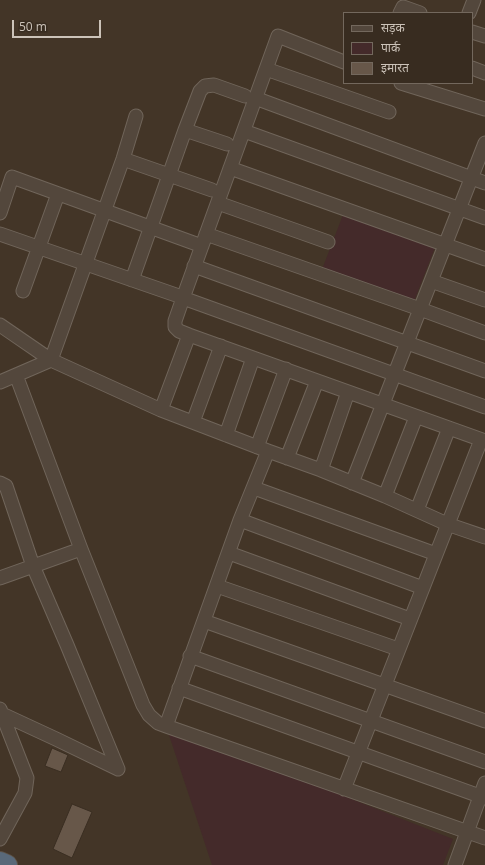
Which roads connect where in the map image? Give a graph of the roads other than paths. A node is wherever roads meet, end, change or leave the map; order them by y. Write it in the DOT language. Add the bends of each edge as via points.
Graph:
graph roads {
  1 [pos="474,0"];
  2 [pos="400,12"];
  3 [pos="417,12"];
  4 [pos="469,12"];
  5 [pos="473,32"];
  6 [pos="485,36"];
  7 [pos="343,62"];
  8 [pos="473,68"];
  9 [pos="266,69"];
  10 [pos="485,73"];
  11 [pos="404,84"];
  12 [pos="250,97"];
  13 [pos="485,109"];
  14 [pos="389,112"];
  15 [pos="136,116"];
  16 [pos="185,130"];
  17 [pos="244,131"];
  18 [pos="227,144"];
  19 [pos="485,146"];
  20 [pos="123,159"];
  21 [pos="230,168"];
  22 [pos="169,175"];
  23 [pos="472,178"];
  24 [pos="485,183"];
  25 [pos="212,190"];
  26 [pos="58,194"];
  27 [pos="218,203"];
  28 [pos="459,209"];
  29 [pos="104,211"];
  30 [pos="0,213"];
  31 [pos="485,218"];
  32 [pos="151,227"];
  33 [pos="0,234"];
  34 [pos="204,240"];
  35 [pos="328,242"];
  36 [pos="445,245"];
  37 [pos="39,247"];
  38 [pos="485,260"];
  39 [pos="85,263"];
  40 [pos="194,266"];
  41 [pos="132,280"];
  42 [pos="431,281"];
  43 [pos="23,291"];
  44 [pos="179,297"];
  45 [pos="485,300"];
  46 [pos="420,309"];
  47 [pos="0,325"];
  48 [pos="485,333"];
  49 [pos="190,335"];
  50 [pos="407,342"];
  51 [pos="221,346"];
  52 [pos="254,358"];
  53 [pos="51,360"];
  54 [pos="286,369"];
  55 [pos="485,371"];
  56 [pos="395,374"];
  57 [pos="16,375"];
  58 [pos="317,380"];
  59 [pos="0,382"];
  60 [pos="348,392"];
  61 [pos="383,404"];
  62 [pos="485,407"];
  63 [pos="161,410"];
  64 [pos="416,416"];
  65 [pos="193,422"];
  66 [pos="449,428"];
  67 [pos="226,435"];
  68 [pos="483,440"];
  69 [pos="262,449"];
  70 [pos="287,458"];
  71 [pos="321,470"];
  72 [pos="0,483"];
  73 [pos="352,483"];
  74 [pos="254,488"];
  75 [pos="385,496"];
  76 [pos="417,510"];
  77 [pos="240,520"];
  78 [pos="448,524"];
  79 [pos="485,537"];
  80 [pos="81,549"];
  81 [pos="229,553"];
  82 [pos="436,554"];
  83 [pos="33,566"];
  84 [pos="0,578"];
  85 [pos="217,586"];
  86 [pos="422,588"];
  87 [pos="410,619"];
  88 [pos="204,621"];
  89 [pos="398,649"];
  90 [pos="190,656"];
  91 [pos="384,685"];
  92 [pos="179,688"];
  93 [pos="1,712"];
  94 [pos="370,720"];
  95 [pos="485,721"];
  96 [pos="166,726"];
  97 [pos="358,753"];
  98 [pos="485,762"];
  99 [pos="485,783"];
  100 [pos="344,789"];
  101 [pos="483,797"];
  102 [pos="468,832"];
  103 [pos="485,838"];
  104 [pos="0,839"];
  105 [pos="0,862"];
  106 [pos="7,865"];
  107 [pos="455,865"];
  1 -- 4 [label="street"];
  2 -- 3 [label="street" via="403,7"];
  5 -- 6 [label="street"];
  7 -- 9 [label="street" via="278,36"];
  8 -- 10 [label="street"];
  9 -- 12 [label="street"];
  9 -- 14 [label="street"];
  11 -- 13 [label="street"];
  12 -- 16 [label="street" via="214,85 205,86 200,91"];
  12 -- 17 [label="street"];
  12 -- 23 [label="street"];
  15 -- 20 [label="street"];
  16 -- 18 [label="street"];
  16 -- 22 [label="street"];
  17 -- 21 [label="street"];
  17 -- 28 [label="street"];
  19 -- 23 [label="street"];
  20 -- 22 [label="street"];
  20 -- 29 [label="street"];
  21 -- 27 [label="street"];
  21 -- 36 [label="street"];
  22 -- 25 [label="street"];
  22 -- 32 [label="street"];
  23 -- 24 [label="street"];
  23 -- 28 [label="street"];
  26 -- 29 [label="street"];
  26 -- 30 [label="street" via="12,177"];
  26 -- 37 [label="street"];
  27 -- 34 [label="street"];
  27 -- 35 [label="street"];
  28 -- 31 [label="street"];
  28 -- 36 [label="street"];
  29 -- 32 [label="street"];
  29 -- 39 [label="street"];
  32 -- 34 [label="street"];
  32 -- 41 [label="street"];
  33 -- 37 [label="street"];
  34 -- 40 [label="street"];
  34 -- 46 [label="street"];
  36 -- 38 [label="street"];
  36 -- 42 [label="street"];
  37 -- 39 [label="street"];
  37 -- 43 [label="street"];
  39 -- 41 [label="street"];
  39 -- 53 [label="street"];
  40 -- 44 [label="street"];
  40 -- 50 [label="street"];
  41 -- 44 [label="street"];
  42 -- 45 [label="street"];
  42 -- 46 [label="street"];
  44 -- 49 [label="street" via="175,327"];
  44 -- 56 [label="street"];
  46 -- 48 [label="street"];
  46 -- 50 [label="street"];
  47 -- 53 [label="street"];
  49 -- 51 [label="street"];
  49 -- 63 [label="street"];
  50 -- 55 [label="street"];
  50 -- 56 [label="street"];
  51 -- 52 [label="street"];
  51 -- 65 [label="street"];
  52 -- 54 [label="street"];
  52 -- 67 [label="street"];
  53 -- 57 [label="street"];
  53 -- 63 [label="street"];
  54 -- 58 [label="street"];
  54 -- 69 [label="street"];
  56 -- 61 [label="street"];
  56 -- 62 [label="street"];
  57 -- 59 [label="street"];
  57 -- 80 [label="street"];
  58 -- 60 [label="street"];
  58 -- 70 [label="street"];
  60 -- 61 [label="street"];
  60 -- 71 [label="street"];
  61 -- 64 [label="street"];
  61 -- 73 [label="street"];
  63 -- 65 [label="street"];
  64 -- 66 [label="street"];
  64 -- 75 [label="street"];
  65 -- 67 [label="street"];
  66 -- 68 [label="street"];
  66 -- 76 [label="street"];
  67 -- 69 [label="street"];
  68 -- 78 [label="street"];
  69 -- 70 [label="street"];
  69 -- 74 [label="street"];
  70 -- 71 [label="street"];
  71 -- 73 [label="street"];
  72 -- 83 [label="street" via="6,486"];
  73 -- 75 [label="street"];
  74 -- 77 [label="street"];
  74 -- 82 [label="street"];
  75 -- 76 [label="street"];
  76 -- 78 [label="street"];
  77 -- 81 [label="street"];
  77 -- 86 [label="street"];
  78 -- 79 [label="street"];
  78 -- 82 [label="street"];
  80 -- 83 [label="street"];
  80 -- 96 [label="street" via="143,705 149,715"];
  81 -- 85 [label="street"];
  81 -- 87 [label="street"];
  82 -- 86 [label="street"];
  83 -- 84 [label="street"];
  83 -- 93 [label="street" via="118,769"];
  85 -- 88 [label="street"];
  85 -- 89 [label="street"];
  86 -- 87 [label="street"];
  87 -- 89 [label="street"];
  88 -- 90 [label="street"];
  88 -- 91 [label="street"];
  89 -- 91 [label="street"];
  90 -- 92 [label="street"];
  90 -- 94 [label="street"];
  91 -- 94 [label="street"];
  91 -- 95 [label="street"];
  92 -- 96 [label="street"];
  92 -- 97 [label="street"];
  93 -- 104 [label="street" via="27,778 25,793"];
  94 -- 97 [label="street"];
  94 -- 98 [label="street"];
  96 -- 100 [label="street"];
  97 -- 100 [label="street"];
  97 -- 101 [label="street"];
  99 -- 101 [label="street"];
  100 -- 102 [label="street"];
  101 -- 102 [label="street"];
  102 -- 103 [label="street"];
  102 -- 107 [label="street"];
  105 -- 106 [label="highway"];
}
